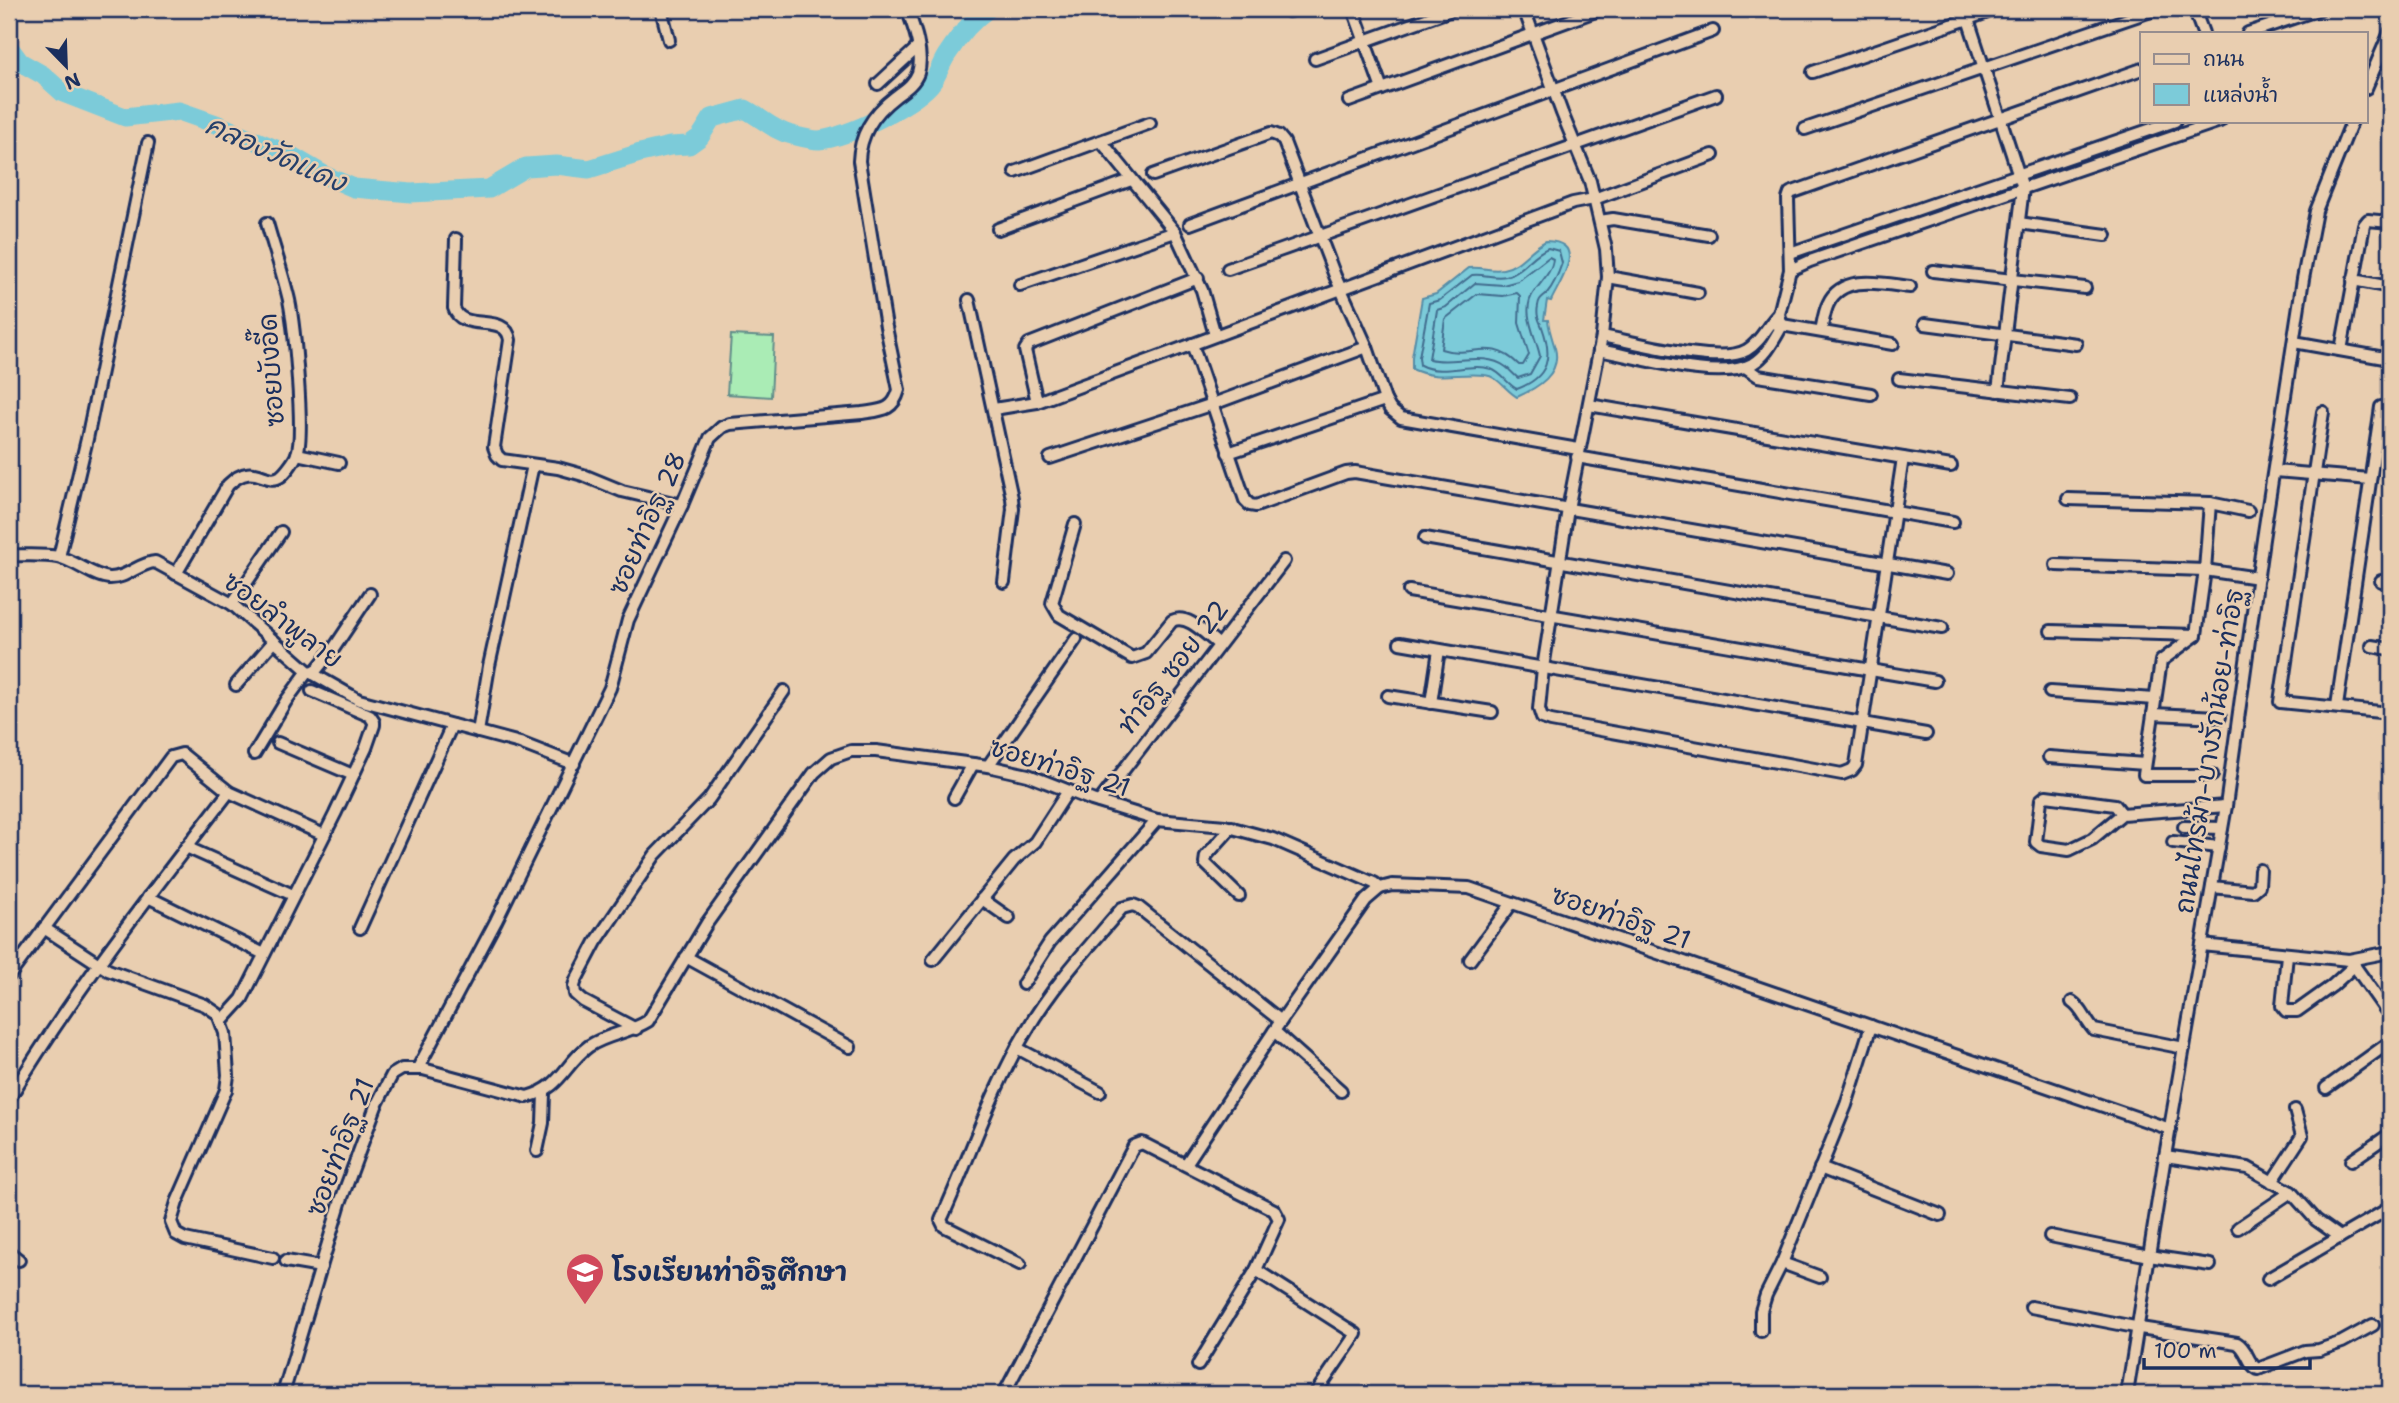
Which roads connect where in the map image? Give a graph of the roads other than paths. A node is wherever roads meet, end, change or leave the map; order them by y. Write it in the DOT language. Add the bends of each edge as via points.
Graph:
graph roads {
  1 [pos="661,9"];
  2 [pos="907,9"];
  3 [pos="1353,9"];
  4 [pos="1454,9"];
  5 [pos="1524,9"];
  6 [pos="1601,9"];
  7 [pos="1997,9"];
  8 [pos="2157,9"];
  9 [pos="2194,9"];
  10 [pos="2320,9"];
  11 [pos="1968,19"];
  12 [pos="1713,31"];
  13 [pos="2203,32"];
  14 [pos="2251,32"];
  15 [pos="2390,32"];
  16 [pos="1532,34"];
  17 [pos="669,40"];
  18 [pos="1364,41"];
  19 [pos="918,47"];
  20 [pos="2379,57"];
  21 [pos="2368,58"];
  22 [pos="1315,59"];
  23 [pos="1984,68"];
  24 [pos="2140,70"];
  25 [pos="1813,72"];
  26 [pos="2368,80"];
  27 [pos="878,85"];
  28 [pos="1382,89"];
  29 [pos="1554,90"];
  30 [pos="1716,95"];
  31 [pos="1349,101"];
  32 [pos="2001,117"];
  33 [pos="1150,122"];
  34 [pos="2172,122"];
  35 [pos="2217,122"];
  36 [pos="2352,122"];
  37 [pos="1805,130"];
  38 [pos="1101,141"];
  39 [pos="149,143"];
  40 [pos="1575,144"];
  41 [pos="1713,155"];
  42 [pos="1015,172"];
  43 [pos="2019,174"];
  44 [pos="1153,175"];
  45 [pos="1131,180"];
  46 [pos="1300,182"];
  47 [pos="2023,188"];
  48 [pos="1594,199"];
  49 [pos="1600,221"];
  50 [pos="2390,222"];
  51 [pos="267,223"];
  52 [pos="2019,223"];
  53 [pos="1190,224"];
  54 [pos="1873,224"];
  55 [pos="998,229"];
  56 [pos="1175,232"];
  57 [pos="1709,235"];
  58 [pos="2106,235"];
  59 [pos="1320,237"];
  60 [pos="1879,238"];
  61 [pos="456,239"];
  62 [pos="1790,253"];
  63 [pos="1228,269"];
  64 [pos="1790,271"];
  65 [pos="1933,271"];
  66 [pos="1608,277"];
  67 [pos="1198,278"];
  68 [pos="2012,280"];
  69 [pos="2353,280"];
  70 [pos="1020,285"];
  71 [pos="1910,287"];
  72 [pos="2390,287"];
  73 [pos="1341,288"];
  74 [pos="2085,288"];
  75 [pos="1698,293"];
  76 [pos="969,300"];
  77 [pos="1777,321"];
  78 [pos="1925,324"];
  79 [pos="1821,331"];
  80 [pos="1215,335"];
  81 [pos="2005,335"];
  82 [pos="1602,336"];
  83 [pos="2294,342"];
  84 [pos="1192,344"];
  85 [pos="1893,344"];
  86 [pos="2076,344"];
  87 [pos="1367,347"];
  88 [pos="1599,350"];
  89 [pos="2341,350"];
  90 [pos="2390,359"];
  91 [pos="1745,367"];
  92 [pos="1899,379"];
  93 [pos="1998,391"];
  94 [pos="1871,394"];
  95 [pos="2070,399"];
  96 [pos="1385,400"];
  97 [pos="1037,401"];
  98 [pos="1213,404"];
  99 [pos="1589,405"];
  100 [pos="2381,407"];
  101 [pos="994,409"];
  102 [pos="2323,412"];
  103 [pos="1228,453"];
  104 [pos="1578,453"];
  105 [pos="297,454"];
  106 [pos="1049,458"];
  107 [pos="1903,458"];
  108 [pos="339,463"];
  109 [pos="533,464"];
  110 [pos="1951,466"];
  111 [pos="2274,471"];
  112 [pos="2313,474"];
  113 [pos="2370,478"];
  114 [pos="2068,499"];
  115 [pos="2210,503"];
  116 [pos="682,505"];
  117 [pos="1567,509"];
  118 [pos="2248,511"];
  119 [pos="1895,512"];
  120 [pos="1953,522"];
  121 [pos="1075,524"];
  122 [pos="281,532"];
  123 [pos="1425,538"];
  124 [pos="9,555"];
  125 [pos="59,557"];
  126 [pos="1284,561"];
  127 [pos="1559,562"];
  128 [pos="1886,564"];
  129 [pos="2056,565"];
  130 [pos="2205,570"];
  131 [pos="177,574"];
  132 [pos="1947,574"];
  133 [pos="2258,578"];
  134 [pos="1004,582"];
  135 [pos="1409,591"];
  136 [pos="370,594"];
  137 [pos="232,604"];
  138 [pos="1551,615"];
  139 [pos="1878,617"];
  140 [pos="1942,628"];
  141 [pos="2051,631"];
  142 [pos="2196,635"];
  143 [pos="1076,639"];
  144 [pos="274,641"];
  145 [pos="1400,643"];
  146 [pos="1218,644"];
  147 [pos="2372,646"];
  148 [pos="2390,649"];
  149 [pos="1439,650"];
  150 [pos="1543,667"];
  151 [pos="1870,670"];
  152 [pos="310,673"];
  153 [pos="1935,681"];
  154 [pos="236,685"];
  155 [pos="312,691"];
  156 [pos="784,691"];
  157 [pos="2050,692"];
  158 [pos="1388,696"];
  159 [pos="2155,699"];
  160 [pos="1431,703"];
  161 [pos="2337,706"];
  162 [pos="1492,712"];
  163 [pos="2390,713"];
  164 [pos="2153,714"];
  165 [pos="2220,718"];
  166 [pos="1862,722"];
  167 [pos="452,725"];
  168 [pos="478,732"];
  169 [pos="1926,734"];
  170 [pos="278,743"];
  171 [pos="254,754"];
  172 [pos="2049,757"];
  173 [pos="574,764"];
  174 [pos="973,764"];
  175 [pos="2145,764"];
  176 [pos="988,766"];
  177 [pos="353,775"];
  178 [pos="2212,775"];
  179 [pos="1068,791"];
  180 [pos="229,792"];
  181 [pos="954,798"];
  182 [pos="1098,802"];
  183 [pos="2226,806"];
  184 [pos="2122,814"];
  185 [pos="1157,820"];
  186 [pos="1232,827"];
  187 [pos="2184,827"];
  188 [pos="2222,828"];
  189 [pos="324,835"];
  190 [pos="2173,842"];
  191 [pos="186,847"];
  192 [pos="2219,847"];
  193 [pos="2260,870"];
  194 [pos="2212,887"];
  195 [pos="1380,888"];
  196 [pos="293,895"];
  197 [pos="1239,896"];
  198 [pos="148,897"];
  199 [pos="982,899"];
  200 [pos="1512,903"];
  201 [pos="1009,918"];
  202 [pos="44,928"];
  203 [pos="360,928"];
  204 [pos="2202,945"];
  205 [pos="2390,953"];
  206 [pos="264,954"];
  207 [pos="2287,955"];
  208 [pos="686,957"];
  209 [pos="933,960"];
  210 [pos="1470,961"];
  211 [pos="2352,962"];
  212 [pos="97,964"];
  213 [pos="9,976"];
  214 [pos="1023,984"];
  215 [pos="2072,1002"];
  216 [pos="2390,1016"];
  217 [pos="222,1021"];
  218 [pos="1281,1021"];
  219 [pos="1871,1026"];
  220 [pos="636,1029"];
  221 [pos="1273,1031"];
  222 [pos="2390,1042"];
  223 [pos="850,1047"];
  224 [pos="1017,1048"];
  225 [pos="2184,1048"];
  226 [pos="418,1068"];
  227 [pos="2326,1088"];
  228 [pos="1341,1091"];
  229 [pos="1100,1092"];
  230 [pos="544,1093"];
  231 [pos="9,1099"];
  232 [pos="2295,1110"];
  233 [pos="2170,1129"];
  234 [pos="2390,1134"];
  235 [pos="537,1151"];
  236 [pos="2165,1156"];
  237 [pos="2351,1161"];
  238 [pos="1186,1164"];
  239 [pos="1820,1168"];
  240 [pos="2272,1182"];
  241 [pos="2291,1192"];
  242 [pos="2390,1209"];
  243 [pos="1940,1215"];
  244 [pos="2238,1228"];
  245 [pos="2050,1236"];
  246 [pos="2340,1237"];
  247 [pos="9,1252"];
  248 [pos="2149,1256"];
  249 [pos="272,1258"];
  250 [pos="19,1260"];
  251 [pos="286,1261"];
  252 [pos="1782,1263"];
  253 [pos="1020,1264"];
  254 [pos="2210,1265"];
  255 [pos="321,1267"];
  256 [pos="1256,1269"];
  257 [pos="1819,1277"];
  258 [pos="2269,1279"];
  259 [pos="2031,1307"];
  260 [pos="2373,1325"];
  261 [pos="2140,1328"];
  262 [pos="1761,1331"];
  263 [pos="1198,1365"];
  264 [pos="283,1394"];
  265 [pos="1004,1394"];
  266 [pos="1315,1394"];
  267 [pos="2127,1394"];
  1 -- 17 [label="street"];
  2 -- 19 [label="street"];
  3 -- 18 [label="street"];
  4 -- 18 [label="street"];
  5 -- 16 [label="street"];
  6 -- 16 [label="street"];
  7 -- 11 [label="street"];
  8 -- 23 [label="street"];
  9 -- 13 [label="street"];
  10 -- 14 [label="street"];
  11 -- 23 [label="street"];
  11 -- 25 [label="street"];
  12 -- 29 [label="street"];
  15 -- 20 [label="street"];
  16 -- 28 [label="street"];
  16 -- 29 [label="street"];
  18 -- 22 [label="street"];
  18 -- 28 [label="street"];
  19 -- 27 [label="street"];
  19 -- 116 [label="street, ซอยท่าอิฐ 28" via="915,80 876,113 859,147 861,186 899,390 896,400 882,410 722,427 710,438"];
  20 -- 21 [label="street"];
  20 -- 26 [label="street"];
  23 -- 32 [label="street"];
  23 -- 37 [label="street"];
  24 -- 32 [label="street"];
  28 -- 31 [label="street"];
  29 -- 40 [label="street"];
  29 -- 46 [label="street"];
  30 -- 40 [label="street"];
  32 -- 43 [label="street"];
  32 -- 62 [label="street" via="1795,190 1788,199"];
  33 -- 38 [label="street"];
  34 -- 43 [label="street"];
  35 -- 47 [label="street"];
  36 -- 83 [label="street, ถนนไทรม้า-บางรักน้อย-ท่าอิฐ" via="2316,211"];
  38 -- 42 [label="street"];
  38 -- 45 [label="street"];
  39 -- 125 [label="street"];
  40 -- 48 [label="street"];
  40 -- 59 [label="street"];
  41 -- 48 [label="street"];
  43 -- 47 [label="street"];
  43 -- 54 [label="street"];
  44 -- 46 [label="street" via="1271,133 1279,135"];
  45 -- 55 [label="street"];
  45 -- 56 [label="street"];
  46 -- 53 [label="street"];
  46 -- 59 [label="street"];
  47 -- 52 [label="street"];
  47 -- 60 [label="street"];
  48 -- 49 [label="street"];
  48 -- 73 [label="street"];
  49 -- 57 [label="street" via="1613,219"];
  49 -- 66 [label="street"];
  50 -- 69 [label="street" via="2368,220 2364,225"];
  51 -- 105 [label="street, ซอยบังอี๊ด" via="289,302 300,425"];
  52 -- 58 [label="street"];
  52 -- 68 [label="street"];
  54 -- 60 [label="street"];
  54 -- 62 [label="street"];
  56 -- 67 [label="street"];
  56 -- 70 [label="street"];
  59 -- 63 [label="street"];
  59 -- 73 [label="street"];
  60 -- 64 [label="street"];
  61 -- 109 [label="street" via="456,316 503,326 509,332 494,447 502,460"];
  62 -- 64 [label="street"];
  64 -- 77 [label="street"];
  65 -- 68 [label="street"];
  66 -- 75 [label="street"];
  66 -- 82 [label="street"];
  67 -- 80 [label="street"];
  67 -- 97 [label="street" via="1029,344 1025,350"];
  68 -- 74 [label="street"];
  68 -- 81 [label="street"];
  69 -- 72 [label="street"];
  69 -- 89 [label="street"];
  71 -- 79 [label="street" via="1859,282 1849,286 1828,302"];
  73 -- 80 [label="street"];
  73 -- 87 [label="street"];
  76 -- 101 [label="street"];
  77 -- 79 [label="street"];
  77 -- 82 [label="street" via="1747,350 1725,357"];
  77 -- 91 [label="street" via="1767,353"];
  78 -- 81 [label="street"];
  79 -- 85 [label="street"];
  80 -- 84 [label="street"];
  81 -- 86 [label="street"];
  81 -- 93 [label="street"];
  82 -- 88 [label="street"];
  83 -- 89 [label="street"];
  83 -- 111 [label="street, ถนนไทรม้า-บางรักน้อย-ท่าอิฐ"];
  84 -- 97 [label="street"];
  84 -- 98 [label="street"];
  87 -- 96 [label="street"];
  87 -- 98 [label="street"];
  88 -- 91 [label="street" via="1710,371"];
  88 -- 99 [label="street"];
  89 -- 90 [label="street"];
  91 -- 94 [label="street" via="1758,376"];
  92 -- 93 [label="street"];
  93 -- 95 [label="street"];
  96 -- 103 [label="street"];
  96 -- 104 [label="street" via="1402,418"];
  97 -- 101 [label="street"];
  98 -- 103 [label="street"];
  98 -- 106 [label="street"];
  99 -- 104 [label="street"];
  99 -- 107 [label="street"];
  100 -- 113 [label="street"];
  101 -- 134 [label="street" via="1013,509"];
  102 -- 112 [label="street"];
  103 -- 117 [label="street" via="1245,500 1256,506 1355,472"];
  104 -- 117 [label="street"];
  104 -- 119 [label="street"];
  105 -- 108 [label="street"];
  105 -- 131 [label="street, ซอยบังอี๊ด" via="280,477 238,475 228,485"];
  107 -- 110 [label="street"];
  107 -- 119 [label="street"];
  109 -- 116 [label="street"];
  109 -- 168 [label="street"];
  111 -- 112 [label="street"];
  111 -- 133 [label="street, ถนนไทรม้า-บางรักน้อย-ท่าอิฐ"];
  112 -- 113 [label="street"];
  112 -- 161 [label="street" via="2280,702"];
  113 -- 161 [label="street"];
  114 -- 115 [label="street"];
  115 -- 118 [label="street"];
  115 -- 130 [label="street"];
  116 -- 173 [label="street, ซอยท่าอิฐ 28" via="628,620 610,688"];
  117 -- 127 [label="street"];
  117 -- 128 [label="street"];
  119 -- 120 [label="street"];
  119 -- 128 [label="street"];
  121 -- 146 [label="street" via="1052,603 1059,615 1132,658 1146,653 1178,618"];
  122 -- 137 [label="street"];
  123 -- 127 [label="street"];
  124 -- 125 [label="street, ซอยลำพูลาย"];
  125 -- 131 [label="street, ซอยลำพูลาย" via="109,578 147,562"];
  126 -- 146 [label="street, ท่าอิฐ ซอย 22"];
  127 -- 138 [label="street"];
  127 -- 139 [label="street"];
  128 -- 132 [label="street"];
  128 -- 139 [label="street"];
  129 -- 130 [label="street"];
  130 -- 133 [label="street"];
  130 -- 142 [label="street"];
  131 -- 137 [label="street, ซอยลำพูลาย"];
  133 -- 183 [label="street, ถนนไทรม้า-บางรักน้อย-ท่าอิฐ"];
  135 -- 138 [label="street"];
  136 -- 152 [label="street" via="334,648"];
  137 -- 144 [label="street, ซอยลำพูลาย"];
  138 -- 150 [label="street"];
  138 -- 151 [label="street"];
  139 -- 140 [label="street"];
  139 -- 151 [label="street"];
  141 -- 142 [label="street"];
  142 -- 159 [label="street" via="2161,661"];
  143 -- 176 [label="street"];
  144 -- 152 [label="street, ซอยลำพูลาย"];
  144 -- 154 [label="street"];
  145 -- 149 [label="street"];
  146 -- 182 [label="street, ท่าอิฐ ซอย 22"];
  147 -- 148 [label="street"];
  149 -- 150 [label="street"];
  149 -- 160 [label="street"];
  150 -- 166 [label="street"];
  150 -- 166 [label="street" via="1539,709 1542,718 1550,722 1842,774 1856,765"];
  151 -- 153 [label="street"];
  151 -- 166 [label="street"];
  152 -- 167 [label="street, ซอยลำพูลาย" via="359,700"];
  152 -- 171 [label="street" via="286,701"];
  155 -- 177 [label="street" via="370,716 374,722"];
  156 -- 220 [label="street" via="709,799 655,855 576,980 575,995"];
  157 -- 159 [label="street"];
  158 -- 160 [label="street"];
  159 -- 164 [label="street"];
  160 -- 162 [label="street"];
  161 -- 163 [label="street"];
  164 -- 165 [label="street"];
  164 -- 175 [label="street"];
  166 -- 169 [label="street"];
  167 -- 168 [label="street, ซอยลำพูลาย"];
  167 -- 203 [label="street"];
  168 -- 173 [label="street, ซอยลำพูลาย"];
  170 -- 177 [label="street"];
  172 -- 175 [label="street"];
  173 -- 226 [label="street, ซอยท่าอิฐ 28"];
  174 -- 176 [label="street, ซอยท่าอิฐ 21"];
  174 -- 181 [label="street"];
  174 -- 208 [label="street, ซอยท่าอิฐ 21" via="876,751 851,751 831,758 814,773"];
  175 -- 178 [label="street" via="2144,775"];
  176 -- 179 [label="street, ซอยท่าอิฐ 21"];
  177 -- 189 [label="street"];
  179 -- 182 [label="street, ซอยท่าอิฐ 21"];
  179 -- 199 [label="street" via="1035,842"];
  180 -- 189 [label="street"];
  180 -- 191 [label="street"];
  180 -- 202 [label="street" via="183,754 172,757"];
  182 -- 185 [label="street, ซอยท่าอิฐ 21"];
  183 -- 184 [label="street"];
  183 -- 188 [label="street, ถนนไทรม้า-บางรักน้อย-ท่าอิฐ"];
  184 -- 184 [label="street" via="2092,839 2069,850 2036,842 2041,800 2046,796 2115,805"];
  185 -- 186 [label="street, ซอยท่าอิฐ 21"];
  185 -- 214 [label="street" via="1050,942"];
  186 -- 195 [label="street, ซอยท่าอิฐ 21" via="1273,839"];
  186 -- 197 [label="street" via="1205,863"];
  187 -- 188 [label="street"];
  188 -- 192 [label="street, ถนนไทรม้า-บางรักน้อย-ท่าอิฐ"];
  189 -- 196 [label="street"];
  190 -- 192 [label="street"];
  191 -- 196 [label="street"];
  191 -- 198 [label="street"];
  192 -- 194 [label="street, ถนนไทรม้า-บางรักน้อย-ท่าอิฐ"];
  193 -- 194 [label="street" via="2259,886 2253,891"];
  194 -- 204 [label="street, ถนนไทรม้า-บางรักน้อย-ท่าอิฐ"];
  195 -- 200 [label="street, ซอยท่าอิฐ 21" via="1469,888"];
  195 -- 218 [label="street" via="1366,900"];
  196 -- 206 [label="street"];
  198 -- 206 [label="street"];
  198 -- 212 [label="street"];
  199 -- 201 [label="street"];
  199 -- 209 [label="street"];
  200 -- 210 [label="street"];
  200 -- 219 [label="street, ซอยท่าอิฐ 21"];
  202 -- 212 [label="street"];
  202 -- 213 [label="street"];
  204 -- 207 [label="street"];
  204 -- 225 [label="street, ถนนไทรม้า-บางรักน้อย-ท่าอิฐ"];
  205 -- 211 [label="street"];
  206 -- 217 [label="street" via="242,999"];
  207 -- 211 [label="street"];
  207 -- 211 [label="street" via="2282,1006 2286,1011 2297,1012 2332,986"];
  208 -- 220 [label="street, ซอยท่าอิฐ 21" via="648,1021"];
  208 -- 223 [label="street"];
  211 -- 216 [label="street"];
  212 -- 217 [label="street" via="205,1005"];
  212 -- 231 [label="street"];
  215 -- 225 [label="street" via="2094,1030"];
  217 -- 249 [label="street" via="226,1090 171,1222 176,1234 185,1239"];
  218 -- 221 [label="street"];
  218 -- 224 [label="street" via="1133,905 1122,908 1051,992"];
  219 -- 233 [label="street, ซอยท่าอิฐ 21"];
  219 -- 239 [label="street"];
  220 -- 230 [label="street" via="587,1047"];
  221 -- 228 [label="street"];
  221 -- 238 [label="street"];
  222 -- 227 [label="street"];
  224 -- 229 [label="street"];
  224 -- 253 [label="street" via="941,1220 944,1226"];
  225 -- 233 [label="street, ถนนไทรม้า-บางรักน้อย-ท่าอิฐ"];
  226 -- 230 [label="street" via="512,1095"];
  226 -- 255 [label="street, ซอยท่าอิฐ 21" via="397,1071 385,1084"];
  230 -- 235 [label="street"];
  232 -- 240 [label="street" via="2302,1136"];
  233 -- 236 [label="street, ถนนไทรม้า-บางรักน้อย-ท่าอิฐ"];
  234 -- 237 [label="street"];
  236 -- 240 [label="street" via="2248,1168"];
  236 -- 248 [label="street, ถนนไทรม้า-บางรักน้อย-ท่าอิฐ"];
  238 -- 256 [label="street" via="1273,1210 1279,1219"];
  238 -- 265 [label="street" via="1142,1143 1134,1146"];
  239 -- 243 [label="street"];
  239 -- 252 [label="street"];
  240 -- 241 [label="street"];
  241 -- 244 [label="street"];
  241 -- 246 [label="street" via="2316,1220"];
  242 -- 246 [label="street"];
  245 -- 248 [label="street"];
  246 -- 258 [label="street"];
  247 -- 250 [label="street"];
  248 -- 254 [label="street"];
  248 -- 261 [label="street, ถนนไทรม้า-บางรักน้อย-ท่าอิฐ"];
  251 -- 255 [label="street"];
  252 -- 257 [label="street"];
  252 -- 262 [label="street" via="1761,1311"];
  255 -- 264 [label="street, ซอยท่าอิฐ 21"];
  256 -- 263 [label="street"];
  256 -- 266 [label="street" via="1356,1334"];
  259 -- 261 [label="street"];
  260 -- 261 [label="street" via="2342,1342 2258,1369 2237,1343"];
  261 -- 267 [label="street, ถนนไทรม้า-บางรักน้อย-ท่าอิฐ"];
}
